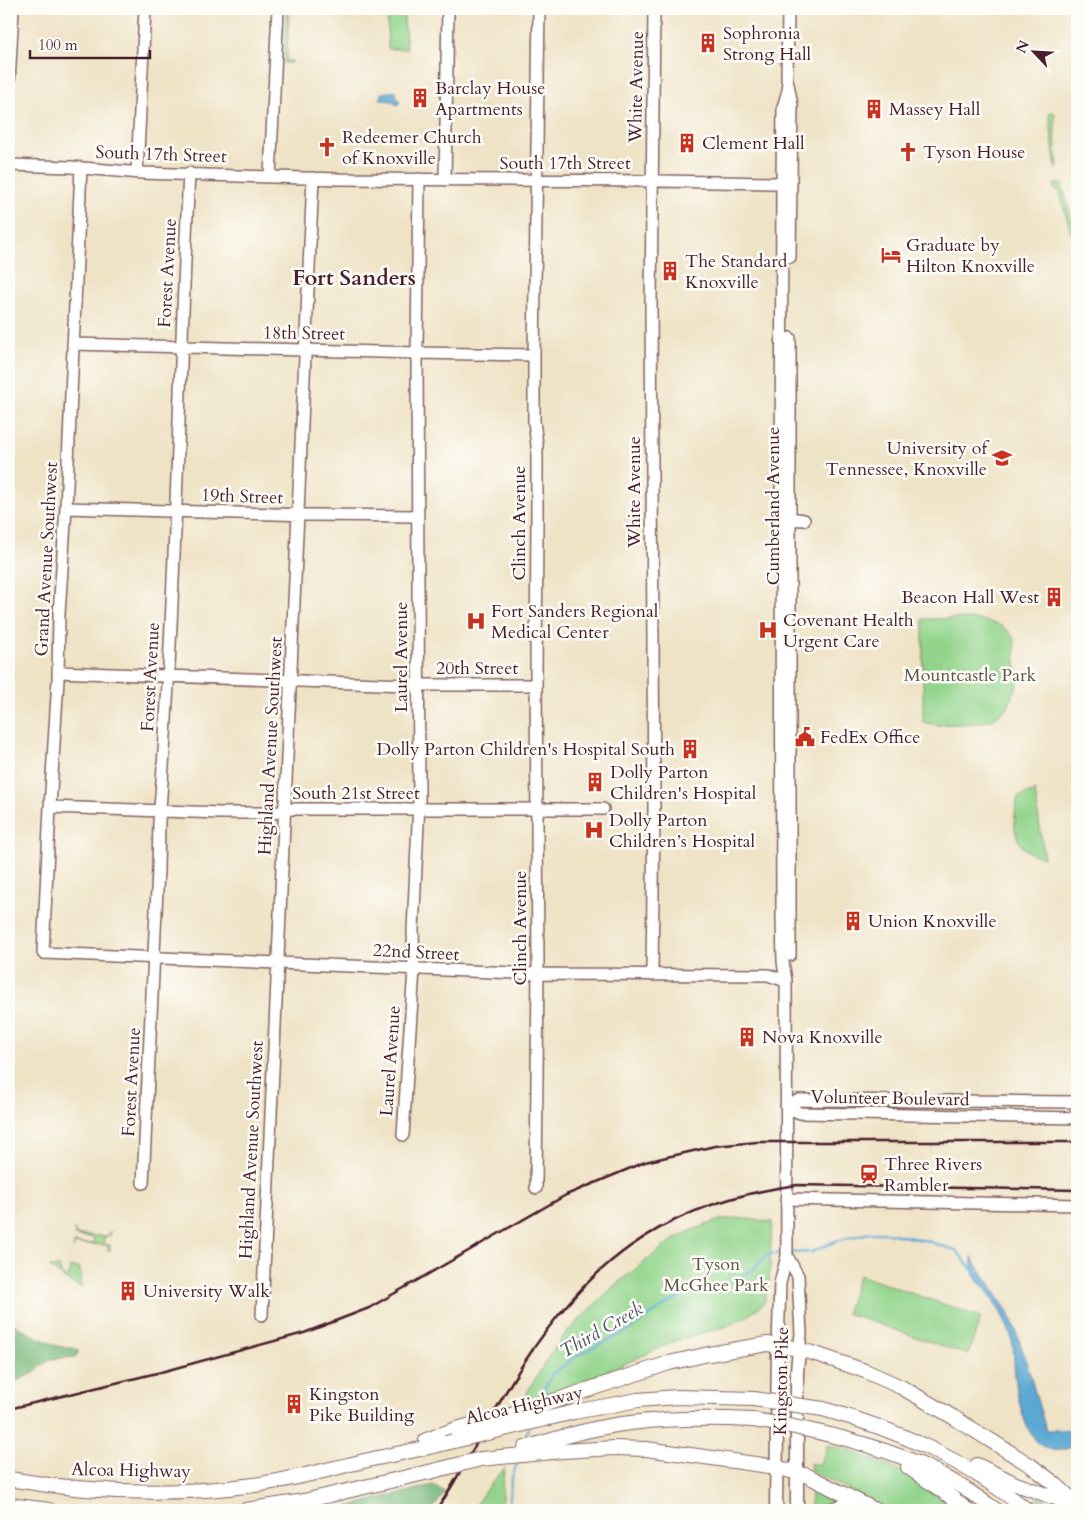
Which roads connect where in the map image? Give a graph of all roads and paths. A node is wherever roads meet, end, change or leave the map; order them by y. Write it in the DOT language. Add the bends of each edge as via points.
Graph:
graph roads {
  1 [pos="12,9"];
  2 [pos="145,9"];
  3 [pos="278,9"];
  4 [pos="448,9"];
  5 [pos="539,9"];
  6 [pos="654,9"];
  7 [pos="788,9"];
  8 [pos="9,83"];
  9 [pos="9,165"];
  10 [pos="81,168"];
  11 [pos="137,172"];
  12 [pos="189,173"];
  13 [pos="270,176"];
  14 [pos="313,178"];
  15 [pos="786,179"];
  16 [pos="420,180"];
  17 [pos="445,180"];
  18 [pos="536,180"];
  19 [pos="652,181"];
  20 [pos="74,344"];
  21 [pos="181,347"];
  22 [pos="305,350"];
  23 [pos="417,353"];
  24 [pos="534,355"];
  25 [pos="66,508"];
  26 [pos="176,512"];
  27 [pos="298,515"];
  28 [pos="418,516"];
  29 [pos="785,519"];
  30 [pos="804,520"];
  31 [pos="58,672"];
  32 [pos="167,676"];
  33 [pos="291,681"];
  34 [pos="419,685"];
  35 [pos="536,686"];
  36 [pos="50,807"];
  37 [pos="419,810"];
  38 [pos="538,810"];
  39 [pos="603,810"];
  40 [pos="284,811"];
  41 [pos="160,812"];
  42 [pos="43,953"];
  43 [pos="154,958"];
  44 [pos="278,964"];
  45 [pos="414,969"];
  46 [pos="538,974"];
  47 [pos="652,975"];
  48 [pos="786,981"];
  49 [pos="1077,1102"];
  50 [pos="786,1107"];
  51 [pos="1077,1118"];
  52 [pos="787,1126"];
  53 [pos="402,1135"];
  54 [pos="143,1183"];
  55 [pos="536,1188"];
  56 [pos="786,1199"];
  57 [pos="1077,1205"];
  58 [pos="787,1256"];
  59 [pos="262,1315"];
  60 [pos="778,1345"];
  61 [pos="799,1350"];
  62 [pos="916,1441"];
  63 [pos="872,1447"];
  64 [pos="388,1456"];
  65 [pos="481,1459"];
  66 [pos="776,1467"];
  67 [pos="797,1473"];
  68 [pos="9,1480"];
  69 [pos="9,1505"];
  70 [pos="1077,1505"];
  71 [pos="50,1510"];
  72 [pos="246,1510"];
  73 [pos="776,1510"];
  74 [pos="797,1510"];
  75 [pos="831,1510"];
  76 [pos="859,1510"];
  77 [pos="875,1510"];
  78 [pos="967,1510"];
  79 [pos="996,1510"];
  80 [pos="1027,1510"];
  1 -- 8 [label="street"];
  2 -- 11 [label="street"];
  3 -- 13 [label="street"];
  4 -- 17 [label="street"];
  5 -- 18 [label="street, Clinch Avenue"];
  6 -- 19 [label="street, White Avenue"];
  7 -- 15 [label="street, Cumberland Avenue" via="788,90 784,108"];
  9 -- 10 [label="street, South 17th Street"];
  10 -- 11 [label="street, South 17th Street"];
  10 -- 20 [label="street, Grand Avenue Southwest"];
  11 -- 12 [label="street, South 17th Street"];
  12 -- 13 [label="street, South 17th Street"];
  12 -- 21 [label="street, Forest Avenue"];
  13 -- 14 [label="street, South 17th Street"];
  14 -- 16 [label="street, South 17th Street"];
  14 -- 22 [label="street, Highland Avenue Southwest"];
  15 -- 19 [label="street, South 17th Street" via="775,183"];
  15 -- 29 [label="street, Cumberland Avenue"];
  16 -- 17 [label="street, South 17th Street"];
  16 -- 23 [label="street, Laurel Avenue"];
  17 -- 18 [label="street, South 17th Street"];
  18 -- 19 [label="street, South 17th Street"];
  18 -- 24 [label="street, Clinch Avenue"];
  19 -- 47 [label="street, White Avenue"];
  20 -- 21 [label="street, 18th Street"];
  20 -- 25 [label="street, Grand Avenue Southwest"];
  21 -- 22 [label="street, 18th Street"];
  21 -- 26 [label="street, Forest Avenue"];
  22 -- 23 [label="street, 18th Street"];
  22 -- 27 [label="street, Highland Avenue Southwest"];
  23 -- 24 [label="street, 18th Street"];
  23 -- 28 [label="street, Laurel Avenue"];
  24 -- 35 [label="street, Clinch Avenue"];
  25 -- 26 [label="street, 19th Street"];
  25 -- 31 [label="street, Grand Avenue Southwest"];
  26 -- 27 [label="street, 19th Street"];
  26 -- 32 [label="street, Forest Avenue"];
  27 -- 28 [label="street, 19th Street"];
  27 -- 33 [label="street, Highland Avenue Southwest"];
  28 -- 34 [label="street, Laurel Avenue"];
  29 -- 30 [label="street"];
  29 -- 48 [label="street, Cumberland Avenue" via="783,957"];
  31 -- 32 [label="street, 20th Street"];
  31 -- 36 [label="street, Grand Avenue Southwest"];
  32 -- 33 [label="street, 20th Street"];
  32 -- 41 [label="street, Forest Avenue"];
  33 -- 34 [label="street, 20th Street"];
  33 -- 40 [label="street, Highland Avenue Southwest"];
  34 -- 35 [label="street, 20th Street"];
  34 -- 37 [label="street, Laurel Avenue"];
  35 -- 38 [label="street, Clinch Avenue"];
  36 -- 41 [label="street, South 21st Street"];
  36 -- 42 [label="street, Grand Avenue Southwest"];
  37 -- 38 [label="street, South 21st Street"];
  37 -- 40 [label="street, South 21st Street"];
  37 -- 45 [label="street, Laurel Avenue"];
  38 -- 39 [label="street, South 21st Street"];
  38 -- 46 [label="street, Clinch Avenue"];
  40 -- 41 [label="street, South 21st Street"];
  40 -- 44 [label="street, Highland Avenue Southwest"];
  41 -- 43 [label="street, Forest Avenue"];
  42 -- 43 [label="street, 22nd Street"];
  43 -- 44 [label="street, 22nd Street"];
  43 -- 54 [label="street, Forest Avenue"];
  44 -- 45 [label="street, 22nd Street"];
  44 -- 59 [label="street, Highland Avenue Southwest"];
  45 -- 46 [label="street, 22nd Street"];
  45 -- 53 [label="street, Laurel Avenue"];
  46 -- 47 [label="street, 22nd Street"];
  46 -- 55 [label="street, Clinch Avenue"];
  47 -- 48 [label="street, 22nd Street" via="768,975"];
  48 -- 50 [label="street, Cumberland Avenue"];
  49 -- 50 [label="street, Volunteer Boulevard" via="799,1100"];
  50 -- 51 [label="street, Volunteer Boulevard" via="800,1113"];
  50 -- 52 [label="street, Cumberland Avenue"];
  52 -- 56 [label="street, Kingston Pike"];
  56 -- 57 [label="street"];
  56 -- 58 [label="street, Kingston Pike"];
  58 -- 60 [label="street, Kingston Pike" via="780,1283"];
  58 -- 61 [label="street, Kingston Pike" via="798,1276"];
  60 -- 61 [label="highway"];
  60 -- 64 [label="highway, bridge" via="750,1346 669,1362 522,1412 456,1429"];
  60 -- 66 [label="main road, Kingston Pike"];
  61 -- 67 [label="main road, Kingston Pike"];
  61 -- 70 [label="highway" via="865,1371 901,1387 1030,1465"];
  62 -- 64 [label="highway, Alcoa Highway, bridge" via="823,1409 754,1399 677,1397 638,1400 574,1412"];
  62 -- 70 [label="highway" via="982,1466 1016,1484"];
  62 -- 80 [label="highway, Alcoa Highway" via="969,1468"];
  63 -- 65 [label="highway, bridge" via="822,1433 753,1420 718,1418 628,1423"];
  63 -- 78 [label="highway" via="907,1466"];
  63 -- 79 [label="highway" via="911,1460"];
  64 -- 68 [label="highway, Alcoa Highway" via="253,1485 161,1492 66,1488"];
  65 -- 66 [label="highway" via="563,1451 646,1449"];
  65 -- 72 [label="highway, bridge" via="304,1501"];
  66 -- 67 [label="highway"];
  66 -- 73 [label="main road, Kingston Pike"];
  67 -- 74 [label="main road, Kingston Pike"];
  67 -- 77 [label="highway"];
  69 -- 71 [label="highway"];
  75 -- 76 [label="highway" via="842,1507"];
}
